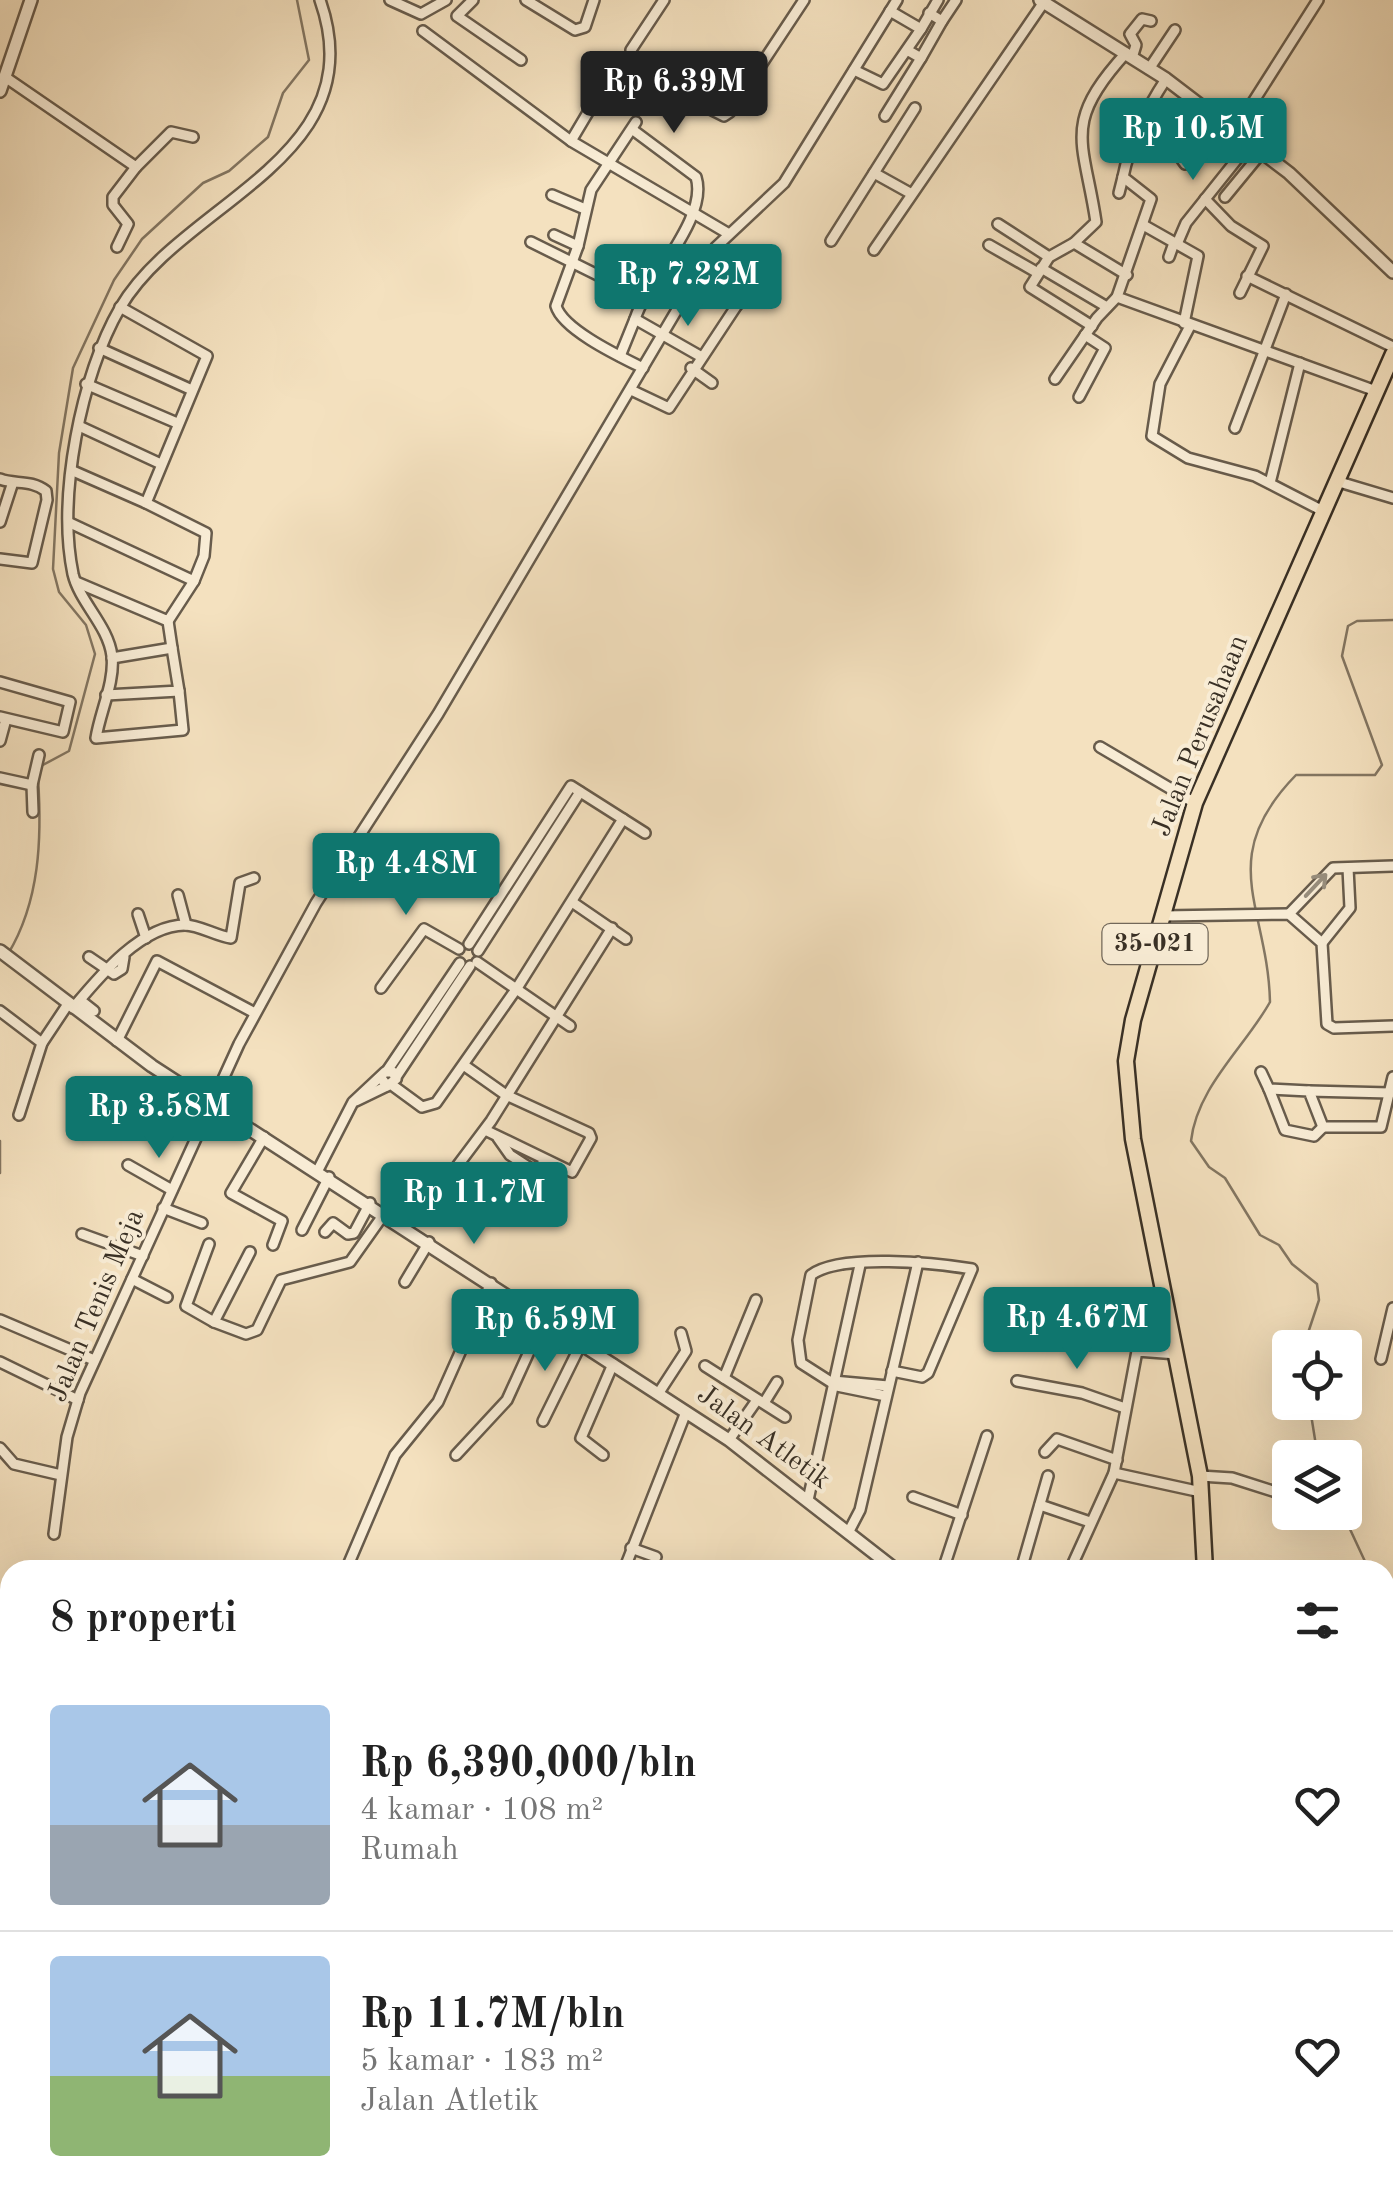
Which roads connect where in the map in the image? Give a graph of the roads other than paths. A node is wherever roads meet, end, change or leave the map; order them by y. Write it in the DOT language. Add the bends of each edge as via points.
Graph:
graph roads {
  1 [pos="31,0"];
  2 [pos="320,0"];
  3 [pos="390,0"];
  4 [pos="446,0"];
  5 [pos="472,0"];
  6 [pos="526,0"];
  7 [pos="548,0"];
  8 [pos="594,0"];
  9 [pos="664,0"];
  10 [pos="804,0"];
  11 [pos="897,0"];
  12 [pos="938,0"];
  13 [pos="956,0"];
  14 [pos="1318,0"];
  15 [pos="1042,1"];
  16 [pos="542,10"];
  17 [pos="890,11"];
  18 [pos="930,13"];
  19 [pos="942,21"];
  20 [pos="1152,21"];
  21 [pos="921,29"];
  22 [pos="1174,30"];
  23 [pos="427,34"];
  24 [pos="632,50"];
  25 [pos="906,50"];
  26 [pos="1129,56"];
  27 [pos="921,58"];
  28 [pos="521,60"];
  29 [pos="1149,69"];
  30 [pos="854,70"];
  31 [pos="5,77"];
  32 [pos="1166,78"];
  33 [pos="0,91"];
  34 [pos="1198,105"];
  35 [pos="708,108"];
  36 [pos="915,108"];
  37 [pos="590,109"];
  38 [pos="885,116"];
  39 [pos="1234,132"];
  40 [pos="193,137"];
  41 [pos="571,141"];
  42 [pos="1250,143"];
  43 [pos="1262,152"];
  44 [pos="608,164"];
  45 [pos="1185,164"];
  46 [pos="136,166"];
  47 [pos="874,172"];
  48 [pos="1122,177"];
  49 [pos="910,193"];
  50 [pos="1119,193"];
  51 [pos="552,195"];
  52 [pos="1225,197"];
  53 [pos="1205,199"];
  54 [pos="585,209"];
  55 [pos="693,215"];
  56 [pos="998,224"];
  57 [pos="1144,226"];
  58 [pos="729,234"];
  59 [pos="554,235"];
  60 [pos="831,240"];
  61 [pos="531,242"];
  62 [pos="1074,243"];
  63 [pos="1176,244"];
  64 [pos="990,245"];
  65 [pos="578,246"];
  66 [pos="117,247"];
  67 [pos="874,250"];
  68 [pos="1049,257"];
  69 [pos="1169,257"];
  70 [pos="573,260"];
  71 [pos="1040,270"];
  72 [pos="1393,272"];
  73 [pos="1128,276"];
  74 [pos="1247,276"];
  75 [pos="761,278"];
  76 [pos="695,279"];
  77 [pos="1240,294"];
  78 [pos="1286,294"];
  79 [pos="642,297"];
  80 [pos="1117,297"];
  81 [pos="736,305"];
  82 [pos="1107,307"];
  83 [pos="120,308"];
  84 [pos="635,319"];
  85 [pos="1187,324"];
  86 [pos="1088,330"];
  87 [pos="662,336"];
  88 [pos="99,348"];
  89 [pos="1393,352"];
  90 [pos="1266,354"];
  91 [pos="620,356"];
  92 [pos="700,356"];
  93 [pos="1300,363"];
  94 [pos="643,368"];
  95 [pos="692,368"];
  96 [pos="1055,379"];
  97 [pos="86,384"];
  98 [pos="712,384"];
  99 [pos="192,390"];
  100 [pos="631,390"];
  101 [pos="1376,391"];
  102 [pos="1079,396"];
  103 [pos="177,424"];
  104 [pos="79,426"];
  105 [pos="1236,428"];
  106 [pos="161,464"];
  107 [pos="73,472"];
  108 [pos="0,478"];
  109 [pos="1336,480"];
  110 [pos="12,483"];
  111 [pos="1270,483"];
  112 [pos="1393,498"];
  113 [pos="146,502"];
  114 [pos="1324,511"];
  115 [pos="0,522"];
  116 [pos="70,523"];
  117 [pos="0,559"];
  118 [pos="194,581"];
  119 [pos="76,582"];
  120 [pos="168,621"];
  121 [pos="172,648"];
  122 [pos="112,658"];
  123 [pos="0,682"];
  124 [pos="179,690"];
  125 [pos="106,695"];
  126 [pos="3,718"];
  127 [pos="0,741"];
  128 [pos="1100,748"];
  129 [pos="39,755"];
  130 [pos="0,778"];
  131 [pos="32,784"];
  132 [pos="1195,803"];
  133 [pos="33,812"];
  134 [pos="623,819"];
  135 [pos="645,834"];
  136 [pos="1393,866"];
  137 [pos="1348,868"];
  138 [pos="254,878"];
  139 [pos="178,895"];
  140 [pos="572,902"];
  141 [pos="138,914"];
  142 [pos="1289,914"];
  143 [pos="1164,916"];
  144 [pos="186,924"];
  145 [pos="612,928"];
  146 [pos="146,938"];
  147 [pos="626,939"];
  148 [pos="1322,942"];
  149 [pos="0,951"];
  150 [pos="469,956"];
  151 [pos="89,957"];
  152 [pos="109,972"];
  153 [pos="125,985"];
  154 [pos="382,988"];
  155 [pos="517,988"];
  156 [pos="74,1004"];
  157 [pos="0,1011"];
  158 [pos="94,1011"];
  159 [pos="255,1013"];
  160 [pos="556,1016"];
  161 [pos="570,1026"];
  162 [pos="1393,1026"];
  163 [pos="118,1041"];
  164 [pos="42,1043"];
  165 [pos="465,1066"];
  166 [pos="1260,1072"];
  167 [pos="1393,1077"];
  168 [pos="389,1079"];
  169 [pos="1269,1089"];
  170 [pos="1309,1090"];
  171 [pos="1390,1093"];
  172 [pos="506,1095"];
  173 [pos="212,1104"];
  174 [pos="19,1115"];
  175 [pos="1390,1119"];
  176 [pos="1323,1127"];
  177 [pos="485,1130"];
  178 [pos="264,1137"];
  179 [pos="128,1166"];
  180 [pos="324,1174"];
  181 [pos="172,1190"];
  182 [pos="370,1204"];
  183 [pos="163,1208"];
  184 [pos="508,1210"];
  185 [pos="384,1214"];
  186 [pos="202,1223"];
  187 [pos="302,1230"];
  188 [pos="325,1232"];
  189 [pos="82,1234"];
  190 [pos="429,1242"];
  191 [pos="209,1244"];
  192 [pos="273,1245"];
  193 [pos="250,1252"];
  194 [pos="143,1256"];
  195 [pos="918,1262"];
  196 [pos="860,1266"];
  197 [pos="132,1279"];
  198 [pos="404,1282"];
  199 [pos="491,1284"];
  200 [pos="167,1297"];
  201 [pos="756,1300"];
  202 [pos="1393,1308"];
  203 [pos="544,1319"];
  204 [pos="0,1320"];
  205 [pos="214,1322"];
  206 [pos="681,1333"];
  207 [pos="581,1344"];
  208 [pos="1178,1354"];
  209 [pos="1381,1359"];
  210 [pos="94,1360"];
  211 [pos="0,1362"];
  212 [pos="612,1364"];
  213 [pos="706,1366"];
  214 [pos="892,1371"];
  215 [pos="724,1378"];
  216 [pos="833,1381"];
  217 [pos="1016,1381"];
  218 [pos="776,1382"];
  219 [pos="887,1391"];
  220 [pos="658,1394"];
  221 [pos="78,1400"];
  222 [pos="761,1401"];
  223 [pos="1125,1408"];
  224 [pos="686,1412"];
  225 [pos="785,1416"];
  226 [pos="543,1421"];
  227 [pos="987,1436"];
  228 [pos="730,1440"];
  229 [pos="0,1448"];
  230 [pos="1045,1452"];
  231 [pos="456,1455"];
  232 [pos="603,1455"];
  233 [pos="1117,1460"];
  234 [pos="1114,1474"];
  235 [pos="61,1475"];
  236 [pos="1048,1476"];
  237 [pos="1200,1484"];
  238 [pos="1272,1491"];
  239 [pos="912,1496"];
  240 [pos="808,1500"];
  241 [pos="1040,1505"];
  242 [pos="962,1515"];
  243 [pos="1090,1522"];
  244 [pos="848,1533"];
  245 [pos="54,1534"];
  246 [pos="631,1548"];
  247 [pos="656,1557"];
  248 [pos="350,1560"];
  249 [pos="627,1560"];
  250 [pos="883,1560"];
  251 [pos="946,1560"];
  252 [pos="1025,1560"];
  253 [pos="1074,1560"];
  254 [pos="1204,1560"];
  1 -- 31 [label="street"];
  2 -- 83 [label="street" via="331,64 324,96 300,134 260,181 170,248"];
  3 -- 4 [label="street" via="421,14"];
  5 -- 28 [label="street" via="456,16"];
  6 -- 16 [label="street"];
  7 -- 16 [label="street"];
  8 -- 16 [label="street" via="581,30"];
  9 -- 24 [label="street"];
  10 -- 35 [label="street" via="730,112 724,116"];
  11 -- 17 [label="street, Jalan Tenis Meja"];
  12 -- 18 [label="street"];
  13 -- 19 [label="street"];
  14 -- 39 [label="street"];
  15 -- 26 [label="street"];
  15 -- 49 [label="street"];
  17 -- 21 [label="street"];
  17 -- 30 [label="street, Jalan Tenis Meja"];
  18 -- 19 [label="street"];
  18 -- 21 [label="street"];
  19 -- 27 [label="street"];
  20 -- 26 [label="street" via="1142,18 1130,34 1136,44"];
  21 -- 25 [label="street"];
  22 -- 29 [label="street"];
  23 -- 41 [label="street"];
  25 -- 27 [label="street"];
  25 -- 30 [label="street" via="883,84"];
  26 -- 29 [label="street"];
  26 -- 62 [label="street" via="1108,74 1081,126 1096,222"];
  27 -- 38 [label="street"];
  29 -- 32 [label="street"];
  30 -- 58 [label="street, Jalan Tenis Meja" via="772,198"];
  31 -- 33 [label="street"];
  31 -- 46 [label="street"];
  32 -- 34 [label="street"];
  32 -- 48 [label="street"];
  34 -- 39 [label="street"];
  34 -- 45 [label="street" via="1175,150"];
  36 -- 47 [label="street"];
  37 -- 41 [label="street"];
  39 -- 42 [label="street"];
  40 -- 46 [label="street" via="171,132"];
  41 -- 44 [label="street"];
  42 -- 43 [label="street"];
  42 -- 53 [label="street"];
  43 -- 52 [label="street"];
  43 -- 72 [label="street"];
  44 -- 54 [label="street"];
  44 -- 55 [label="street"];
  44 -- 55 [label="street" via="634,126 696,177"];
  46 -- 66 [label="street" via="112,201 128,224"];
  47 -- 49 [label="street"];
  47 -- 60 [label="street"];
  48 -- 50 [label="street"];
  48 -- 57 [label="street" via="1150,196"];
  49 -- 67 [label="street"];
  51 -- 54 [label="street"];
  53 -- 63 [label="street"];
  53 -- 74 [label="street" via="1262,246"];
  54 -- 65 [label="street"];
  55 -- 58 [label="street"];
  55 -- 79 [label="street"];
  56 -- 68 [label="street"];
  57 -- 63 [label="street"];
  57 -- 73 [label="street"];
  58 -- 76 [label="street, Jalan Tenis Meja"];
  59 -- 65 [label="street"];
  61 -- 70 [label="street"];
  62 -- 68 [label="street"];
  62 -- 73 [label="street"];
  63 -- 69 [label="street"];
  63 -- 85 [label="street" via="1198,256"];
  64 -- 71 [label="street"];
  65 -- 70 [label="street"];
  68 -- 71 [label="street"];
  70 -- 79 [label="street"];
  70 -- 91 [label="street" via="558,314"];
  71 -- 82 [label="street"];
  71 -- 86 [label="street" via="1032,292"];
  73 -- 80 [label="street"];
  74 -- 77 [label="street"];
  74 -- 78 [label="street"];
  75 -- 81 [label="street"];
  76 -- 81 [label="street"];
  76 -- 87 [label="street, Jalan Tenis Meja"];
  78 -- 89 [label="street"];
  78 -- 90 [label="street"];
  79 -- 84 [label="street"];
  80 -- 82 [label="street"];
  80 -- 85 [label="street"];
  81 -- 92 [label="street"];
  82 -- 86 [label="street"];
  83 -- 88 [label="street"];
  83 -- 99 [label="street" via="206,354"];
  84 -- 87 [label="street"];
  84 -- 91 [label="street"];
  85 -- 90 [label="street"];
  85 -- 111 [label="street" via="1160,384 1152,436 1188,458"];
  86 -- 96 [label="street"];
  86 -- 102 [label="street" via="1105,348"];
  87 -- 92 [label="street"];
  87 -- 94 [label="street, Jalan Tenis Meja"];
  88 -- 97 [label="street"];
  88 -- 99 [label="street"];
  89 -- 101 [label="main road, Jalan Perusahaan / 35-021"];
  90 -- 93 [label="street"];
  90 -- 105 [label="street"];
  91 -- 94 [label="street"];
  92 -- 95 [label="street"];
  93 -- 101 [label="street"];
  93 -- 111 [label="street"];
  94 -- 100 [label="street, Jalan Tenis Meja"];
  95 -- 98 [label="street"];
  95 -- 100 [label="street" via="667,409"];
  97 -- 103 [label="street"];
  97 -- 104 [label="street"];
  99 -- 103 [label="street"];
  100 -- 159 [label="street, Jalan Tenis Meja"];
  101 -- 109 [label="main road, Jalan Perusahaan / 35-021"];
  103 -- 106 [label="street"];
  104 -- 106 [label="street"];
  104 -- 107 [label="street"];
  106 -- 113 [label="street"];
  107 -- 113 [label="street"];
  107 -- 116 [label="street"];
  108 -- 110 [label="street"];
  109 -- 112 [label="street"];
  109 -- 114 [label="main road, Jalan Perusahaan / 35-021"];
  110 -- 115 [label="street"];
  110 -- 117 [label="street" via="44,488 47,500 32,562"];
  111 -- 114 [label="street"];
  113 -- 118 [label="street" via="206,534"];
  114 -- 132 [label="main road, Jalan Perusahaan / 35-021"];
  116 -- 118 [label="street"];
  116 -- 119 [label="street"];
  118 -- 120 [label="street"];
  119 -- 120 [label="street"];
  119 -- 122 [label="street"];
  120 -- 121 [label="street"];
  121 -- 122 [label="street"];
  121 -- 124 [label="street"];
  122 -- 125 [label="street"];
  123 -- 126 [label="street" via="70,701 63,732"];
  124 -- 125 [label="street"];
  124 -- 125 [label="street" via="183,730 97,738"];
  126 -- 127 [label="street"];
  128 -- 132 [label="street"];
  129 -- 131 [label="street"];
  130 -- 131 [label="street"];
  131 -- 133 [label="street"];
  132 -- 143 [label="main road, Jalan Perusahaan / 35-021"];
  134 -- 135 [label="street"];
  134 -- 140 [label="street"];
  134 -- 150 [label="street" via="575,789"];
  136 -- 137 [label="street"];
  142 -- 137 [label="street, one-way" via="1330,869"];
  137 -- 148 [label="street" via="1350,908"];
  138 -- 144 [label="street" via="240,884 230,938"];
  139 -- 144 [label="street"];
  140 -- 145 [label="street"];
  140 -- 155 [label="street"];
  141 -- 146 [label="street"];
  142 -- 143 [label="street"];
  142 -- 148 [label="street"];
  143 -- 208 [label="main road, Jalan Perusahaan / 35-021" via="1126,1061 1134,1138"];
  144 -- 146 [label="street"];
  145 -- 147 [label="street"];
  145 -- 160 [label="street"];
  146 -- 152 [label="street"];
  148 -- 162 [label="street" via="1327,1024"];
  149 -- 156 [label="street, Jalan Atletik"];
  150 -- 154 [label="street" via="424,929"];
  150 -- 155 [label="street"];
  150 -- 168 [label="street"];
  151 -- 152 [label="street"];
  152 -- 153 [label="street"];
  152 -- 156 [label="street"];
  155 -- 160 [label="street"];
  155 -- 165 [label="street"];
  156 -- 158 [label="street"];
  156 -- 163 [label="street, Jalan Atletik"];
  156 -- 164 [label="street"];
  157 -- 164 [label="street"];
  159 -- 163 [label="street" via="157,961"];
  159 -- 173 [label="street, Jalan Tenis Meja"];
  160 -- 161 [label="street"];
  160 -- 172 [label="street"];
  163 -- 173 [label="street, Jalan Atletik"];
  164 -- 174 [label="street"];
  165 -- 168 [label="street" via="429,1108"];
  165 -- 172 [label="street"];
  166 -- 169 [label="street"];
  167 -- 171 [label="street"];
  168 -- 180 [label="street" via="354,1102"];
  169 -- 170 [label="street"];
  169 -- 176 [label="street" via="1285,1130 1314,1136"];
  170 -- 171 [label="street"];
  170 -- 176 [label="street"];
  171 -- 175 [label="street"];
  172 -- 177 [label="street"];
  172 -- 177 [label="street" via="590,1133 574,1172 548,1161 534,1170"];
  173 -- 178 [label="street, Jalan Atletik"];
  173 -- 181 [label="street, Jalan Tenis Meja"];
  175 -- 176 [label="street" via="1382,1127"];
  177 -- 184 [label="street" via="453,1172"];
  178 -- 180 [label="street, Jalan Atletik"];
  178 -- 192 [label="street" via="231,1190 282,1221"];
  179 -- 181 [label="street"];
  180 -- 182 [label="street, Jalan Atletik"];
  180 -- 187 [label="street"];
  181 -- 183 [label="street, Jalan Tenis Meja"];
  182 -- 185 [label="street, Jalan Atletik"];
  182 -- 188 [label="street" via="352,1234 333,1223"];
  183 -- 186 [label="street"];
  183 -- 194 [label="street, Jalan Tenis Meja"];
  185 -- 190 [label="street, Jalan Atletik"];
  185 -- 205 [label="street" via="350,1262 281,1280 252,1334"];
  189 -- 194 [label="street"];
  190 -- 198 [label="street"];
  190 -- 199 [label="street, Jalan Atletik"];
  191 -- 205 [label="street" via="186,1306"];
  193 -- 205 [label="street"];
  194 -- 197 [label="street, Jalan Tenis Meja"];
  195 -- 196 [label="street"];
  195 -- 214 [label="street"];
  195 -- 214 [label="street" via="973,1273 927,1375"];
  196 -- 216 [label="street"];
  196 -- 216 [label="street" via="816,1271 809,1278 797,1354 810,1372"];
  197 -- 200 [label="street"];
  197 -- 210 [label="street, Jalan Tenis Meja"];
  199 -- 203 [label="street, Jalan Atletik"];
  199 -- 248 [label="street" via="438,1402 395,1455"];
  201 -- 215 [label="street"];
  202 -- 209 [label="street"];
  203 -- 207 [label="street, Jalan Atletik"];
  203 -- 231 [label="street" via="507,1400"];
  204 -- 210 [label="street"];
  206 -- 220 [label="street" via="686,1351"];
  207 -- 212 [label="street, Jalan Atletik"];
  207 -- 226 [label="street"];
  208 -- 223 [label="street" via="1137,1350"];
  208 -- 237 [label="main road, Jalan Perusahaan / 35-021"];
  210 -- 221 [label="street, Jalan Tenis Meja"];
  211 -- 221 [label="street"];
  212 -- 220 [label="street, Jalan Atletik"];
  212 -- 232 [label="street" via="581,1438"];
  213 -- 215 [label="street"];
  214 -- 219 [label="street"];
  215 -- 222 [label="street"];
  216 -- 219 [label="street" via="848,1389"];
  216 -- 240 [label="street"];
  217 -- 223 [label="street"];
  218 -- 222 [label="street"];
  219 -- 244 [label="street" via="860,1510"];
  220 -- 224 [label="street, Jalan Atletik"];
  221 -- 235 [label="street, Jalan Tenis Meja"];
  222 -- 225 [label="street"];
  222 -- 228 [label="street"];
  223 -- 233 [label="street"];
  224 -- 228 [label="street, Jalan Atletik"];
  224 -- 246 [label="street"];
  227 -- 242 [label="street"];
  228 -- 240 [label="street, Jalan Atletik"];
  229 -- 235 [label="street" via="14,1464"];
  230 -- 233 [label="street" via="1059,1439"];
  233 -- 234 [label="street"];
  234 -- 237 [label="street"];
  234 -- 243 [label="street"];
  235 -- 245 [label="street, Jalan Tenis Meja"];
  236 -- 241 [label="street"];
  237 -- 238 [label="street" via="1232,1478"];
  237 -- 254 [label="main road, Jalan Perusahaan / 35-021"];
  239 -- 242 [label="street"];
  240 -- 244 [label="street, Jalan Atletik"];
  241 -- 243 [label="street"];
  241 -- 252 [label="street"];
  242 -- 251 [label="street"];
  243 -- 253 [label="street"];
  244 -- 250 [label="street, Jalan Atletik"];
  246 -- 247 [label="street"];
  246 -- 249 [label="street"];
}
